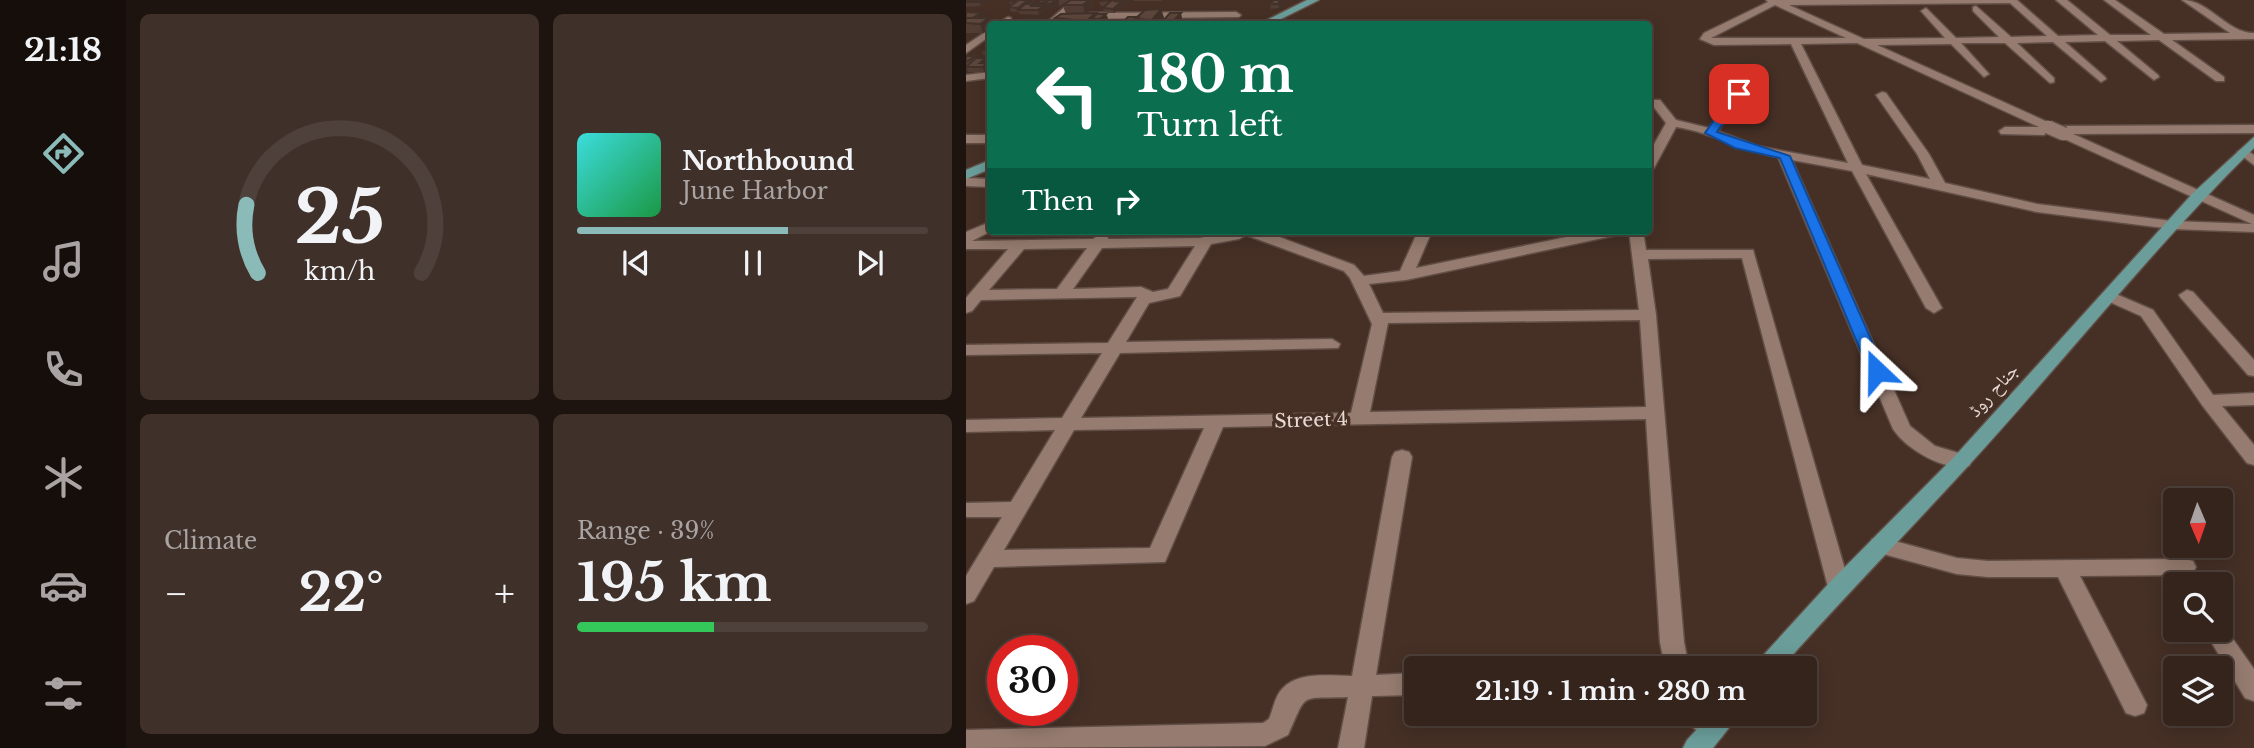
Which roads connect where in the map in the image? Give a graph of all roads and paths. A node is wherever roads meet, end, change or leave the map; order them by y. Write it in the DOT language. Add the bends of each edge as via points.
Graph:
graph roads {
  1 [pos="1079,0"];
  2 [pos="1232,0"];
  3 [pos="1314,0"];
  4 [pos="1323,0"];
  5 [pos="2012,0"];
  6 [pos="2061,0"];
  7 [pos="2109,0"];
  8 [pos="2187,0"];
  9 [pos="1775,1"];
  10 [pos="1976,9"];
  11 [pos="1926,11"];
  12 [pos="1059,16"];
  13 [pos="1238,20"];
  14 [pos="1053,21"];
  15 [pos="1270,21"];
  16 [pos="1280,21"];
  17 [pos="987,34"];
  18 [pos="2248,36"];
  19 [pos="2162,37"];
  20 [pos="2108,38"];
  21 [pos="2010,39"];
  22 [pos="2056,39"];
  23 [pos="1859,41"];
  24 [pos="1956,41"];
  25 [pos="1795,42"];
  26 [pos="966,50"];
  27 [pos="1744,69"];
  28 [pos="987,75"];
  29 [pos="1984,75"];
  30 [pos="2154,76"];
  31 [pos="966,78"];
  32 [pos="2101,79"];
  33 [pos="2220,79"];
  34 [pos="2050,80"];
  35 [pos="1882,95"];
  36 [pos="1656,102"];
  37 [pos="1672,123"];
  38 [pos="2046,129"];
  39 [pos="2254,129"];
  40 [pos="2006,131"];
  41 [pos="2064,132"];
  42 [pos="1711,133"];
  43 [pos="966,139"];
  44 [pos="987,139"];
  45 [pos="1653,147"];
  46 [pos="2250,151"];
  47 [pos="1784,156"];
  48 [pos="987,160"];
  49 [pos="987,166"];
  50 [pos="1857,169"];
  51 [pos="966,170"];
  52 [pos="966,176"];
  53 [pos="966,182"];
  54 [pos="987,183"];
  55 [pos="1940,186"];
  56 [pos="2198,196"];
  57 [pos="2254,220"];
  58 [pos="2172,225"];
  59 [pos="987,228"];
  60 [pos="2254,228"];
  61 [pos="1238,235"];
  62 [pos="1261,235"];
  63 [pos="1423,235"];
  64 [pos="1593,235"];
  65 [pos="1636,235"];
  66 [pos="1102,237"];
  67 [pos="966,238"];
  68 [pos="1205,242"];
  69 [pos="1020,244"];
  70 [pos="966,245"];
  71 [pos="1639,255"];
  72 [pos="1406,275"];
  73 [pos="1359,281"];
  74 [pos="1062,293"];
  75 [pos="977,295"];
  76 [pos="2187,295"];
  77 [pos="1148,296"];
  78 [pos="2109,296"];
  79 [pos="966,308"];
  80 [pos="1934,308"];
  81 [pos="1648,314"];
  82 [pos="1378,318"];
  83 [pos="1332,344"];
  84 [pos="1112,349"];
  85 [pos="966,350"];
  86 [pos="2254,371"];
  87 [pos="2254,399"];
  88 [pos="2208,401"];
  89 [pos="1656,413"];
  90 [pos="1359,419"];
  91 [pos="1216,422"];
  92 [pos="1068,424"];
  93 [pos="966,426"];
  94 [pos="1402,457"];
  95 [pos="2254,458"];
  96 [pos="1962,461"];
  97 [pos="1017,509"];
  98 [pos="966,510"];
  99 [pos="1880,545"];
  100 [pos="988,559"];
  101 [pos="2065,568"];
  102 [pos="2163,572"];
  103 [pos="1839,587"];
  104 [pos="966,595"];
  105 [pos="2224,642"];
  106 [pos="1675,656"];
  107 [pos="1778,656"];
  108 [pos="1361,684"];
  109 [pos="1404,684"];
  110 [pos="2254,690"];
  111 [pos="2135,705"];
  112 [pos="1708,726"];
  113 [pos="966,742"];
  114 [pos="1352,748"];
  115 [pos="1696,748"];
  1 -- 12 [label="street"];
  2 -- 13 [label="street"];
  3 -- 15 [label="main road"];
  4 -- 16 [label="main road"];
  5 -- 9 [label="street"];
  5 -- 22 [label="street"];
  6 -- 20 [label="street"];
  7 -- 19 [label="street"];
  8 -- 18 [label="street"];
  9 -- 23 [label="street"];
  9 -- 25 [label="street" via="1705,39 1714,43"];
  10 -- 21 [label="street"];
  11 -- 24 [label="street"];
  12 -- 13 [label="street"];
  12 -- 14 [label="street"];
  17 -- 26 [label="street"];
  18 -- 19 [label="street"];
  19 -- 20 [label="street"];
  19 -- 33 [label="street"];
  20 -- 22 [label="street"];
  20 -- 30 [label="street"];
  21 -- 22 [label="street"];
  21 -- 24 [label="street"];
  21 -- 34 [label="street"];
  22 -- 32 [label="street"];
  23 -- 24 [label="street"];
  23 -- 25 [label="street"];
  23 -- 38 [label="street"];
  24 -- 29 [label="street"];
  25 -- 50 [label="street"];
  27 -- 42 [label="street" via="1746,82"];
  28 -- 31 [label="street"];
  35 -- 55 [label="street"];
  36 -- 37 [label="street"];
  37 -- 42 [label="street"];
  37 -- 45 [label="street"];
  38 -- 40 [label="street"];
  38 -- 41 [label="street, bridge"];
  39 -- 41 [label="street"];
  41 -- 56 [label="street"];
  42 -- 47 [label="street"];
  43 -- 44 [label="street"];
  46 -- 56 [label="main road, جناح روڈ"];
  47 -- 50 [label="street"];
  47 -- 96 [label="street" via="1902,429 1916,445"];
  48 -- 51 [label="main road"];
  49 -- 52 [label="main road"];
  50 -- 55 [label="street"];
  50 -- 80 [label="street"];
  53 -- 54 [label="street"];
  55 -- 58 [label="street" via="2050,211"];
  56 -- 57 [label="street"];
  56 -- 58 [label="main road, جناح روڈ"];
  58 -- 60 [label="street"];
  58 -- 78 [label="main road, جناح روڈ"];
  59 -- 67 [label="street"];
  61 -- 68 [label="street"];
  62 -- 73 [label="street" via="1349,268"];
  63 -- 72 [label="street"];
  64 -- 72 [label="street"];
  65 -- 71 [label="street"];
  66 -- 68 [label="street"];
  66 -- 69 [label="street"];
  66 -- 74 [label="street"];
  68 -- 77 [label="street" via="1176,291"];
  69 -- 70 [label="street"];
  69 -- 75 [label="street"];
  71 -- 81 [label="street"];
  71 -- 103 [label="street" via="1748,253"];
  72 -- 73 [label="street"];
  73 -- 82 [label="street"];
  74 -- 75 [label="street"];
  74 -- 77 [label="street" via="1142,292"];
  75 -- 79 [label="street"];
  76 -- 86 [label="street"];
  77 -- 84 [label="street"];
  78 -- 88 [label="street" via="2147,313"];
  78 -- 96 [label="main road, جناح روڈ"];
  81 -- 82 [label="street"];
  81 -- 89 [label="street"];
  82 -- 90 [label="street" via="1380,331"];
  83 -- 84 [label="street"];
  84 -- 85 [label="street"];
  84 -- 92 [label="street"];
  87 -- 88 [label="street"];
  88 -- 95 [label="street"];
  89 -- 90 [label="street, Street 4"];
  89 -- 106 [label="street"];
  90 -- 91 [label="street, Street 4"];
  91 -- 92 [label="street, Street 4"];
  91 -- 100 [label="street" via="1157,556"];
  92 -- 93 [label="street, Street 4"];
  92 -- 97 [label="street"];
  94 -- 108 [label="street"];
  96 -- 99 [label="main road, جناح روڈ"];
  97 -- 98 [label="street"];
  97 -- 100 [label="street"];
  99 -- 101 [label="street" via="1956,566"];
  99 -- 103 [label="main road, جناح روڈ"];
  100 -- 104 [label="street"];
  101 -- 102 [label="street"];
  101 -- 111 [label="street"];
  103 -- 107 [label="main road, جناح روڈ"];
  105 -- 110 [label="street"];
  108 -- 109 [label="street"];
  108 -- 113 [label="street" via="1294,692 1279,727 1265,734"];
  108 -- 114 [label="street"];
  112 -- 115 [label="main road"];
}
